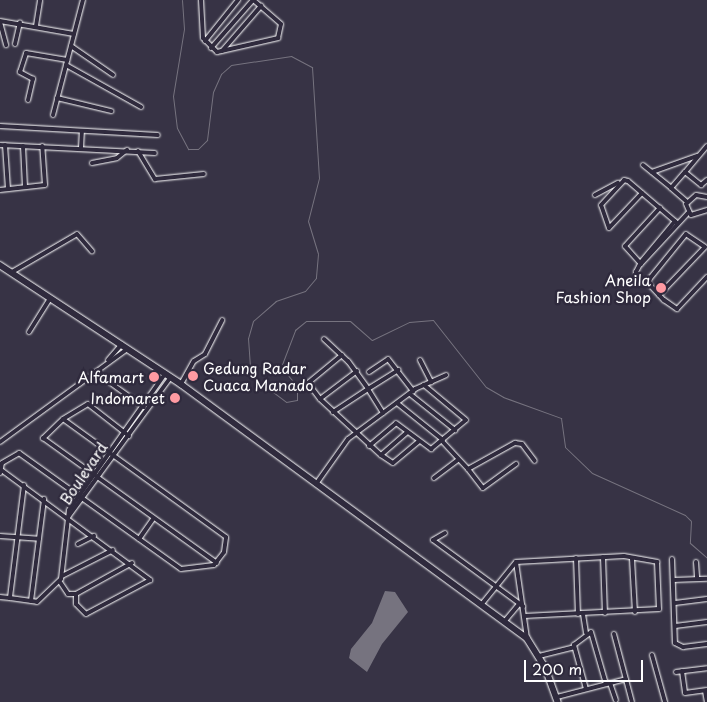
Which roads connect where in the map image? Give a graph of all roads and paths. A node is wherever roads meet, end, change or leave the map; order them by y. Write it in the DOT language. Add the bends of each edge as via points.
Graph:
graph roads {
  1 [pos="40,0"];
  2 [pos="83,0"];
  3 [pos="201,0"];
  4 [pos="238,0"];
  5 [pos="253,0"];
  6 [pos="261,6"];
  7 [pos="0,22"];
  8 [pos="20,23"];
  9 [pos="36,26"];
  10 [pos="74,34"];
  11 [pos="205,41"];
  12 [pos="15,44"];
  13 [pos="6,46"];
  14 [pos="71,46"];
  15 [pos="210,48"];
  16 [pos="222,51"];
  17 [pos="67,60"];
  18 [pos="66,66"];
  19 [pos="114,75"];
  20 [pos="57,98"];
  21 [pos="28,100"];
  22 [pos="141,107"];
  23 [pos="111,111"];
  24 [pos="53,116"];
  25 [pos="0,126"];
  26 [pos="82,132"];
  27 [pos="158,135"];
  28 [pos="0,145"];
  29 [pos="6,145"];
  30 [pos="23,146"];
  31 [pos="42,146"];
  32 [pos="707,146"];
  33 [pos="81,148"];
  34 [pos="127,150"];
  35 [pos="138,151"];
  36 [pos="155,153"];
  37 [pos="700,155"];
  38 [pos="92,163"];
  39 [pos="643,165"];
  40 [pos="652,172"];
  41 [pos="685,172"];
  42 [pos="204,174"];
  43 [pos="707,180"];
  44 [pos="618,183"];
  45 [pos="26,187"];
  46 [pos="671,188"];
  47 [pos="8,189"];
  48 [pos="0,190"];
  49 [pos="642,193"];
  50 [pos="595,195"];
  51 [pos="707,197"];
  52 [pos="687,202"];
  53 [pos="660,208"];
  54 [pos="707,210"];
  55 [pos="688,213"];
  56 [pos="676,222"];
  57 [pos="707,247"];
  58 [pos="92,251"];
  59 [pos="640,264"];
  60 [pos="0,265"];
  61 [pos="12,272"];
  62 [pos="707,277"];
  63 [pos="639,278"];
  64 [pos="659,295"];
  65 [pos="50,298"];
  66 [pos="222,320"];
  67 [pos="29,332"];
  68 [pos="324,339"];
  69 [pos="122,344"];
  70 [pos="128,348"];
  71 [pos="342,355"];
  72 [pos="420,360"];
  73 [pos="103,366"];
  74 [pos="398,370"];
  75 [pos="357,371"];
  76 [pos="369,372"];
  77 [pos="164,374"];
  78 [pos="446,375"];
  79 [pos="170,378"];
  80 [pos="105,379"];
  81 [pos="431,382"];
  82 [pos="181,384"];
  83 [pos="424,385"];
  84 [pos="368,389"];
  85 [pos="411,392"];
  86 [pos="320,399"];
  87 [pos="397,403"];
  88 [pos="142,406"];
  89 [pos="148,409"];
  90 [pos="333,412"];
  91 [pos="383,413"];
  92 [pos="63,419"];
  93 [pos="455,430"];
  94 [pos="124,432"];
  95 [pos="407,432"];
  96 [pos="355,434"];
  97 [pos="129,436"];
  98 [pos="442,441"];
  99 [pos="0,442"];
  100 [pos="419,442"];
  101 [pos="369,446"];
  102 [pos="109,453"];
  103 [pos="381,455"];
  104 [pos="114,456"];
  105 [pos="458,460"];
  106 [pos="535,462"];
  107 [pos="516,464"];
  108 [pos="0,469"];
  109 [pos="468,470"];
  110 [pos="0,473"];
  111 [pos="96,477"];
  112 [pos="434,478"];
  113 [pos="24,485"];
  114 [pos="315,486"];
  115 [pos="82,497"];
  116 [pos="44,499"];
  117 [pos="68,517"];
  118 [pos="153,519"];
  119 [pos="445,533"];
  120 [pos="0,536"];
  121 [pos="94,536"];
  122 [pos="18,537"];
  123 [pos="39,539"];
  124 [pos="139,539"];
  125 [pos="78,544"];
  126 [pos="113,550"];
  127 [pos="603,557"];
  128 [pos="576,558"];
  129 [pos="632,559"];
  130 [pos="672,559"];
  131 [pos="516,562"];
  132 [pos="696,562"];
  133 [pos="132,563"];
  134 [pos="217,563"];
  135 [pos="62,576"];
  136 [pos="697,578"];
  137 [pos="707,579"];
  138 [pos="673,580"];
  139 [pos="60,582"];
  140 [pos="495,586"];
  141 [pos="76,594"];
  142 [pos="0,597"];
  143 [pos="10,598"];
  144 [pos="707,599"];
  145 [pos="31,601"];
  146 [pos="675,603"];
  147 [pos="481,605"];
  148 [pos="521,605"];
  149 [pos="635,612"];
  150 [pos="605,613"];
  151 [pos="578,614"];
  152 [pos="583,614"];
  153 [pos="524,616"];
  154 [pos="504,622"];
  155 [pos="707,622"];
  156 [pos="675,626"];
  157 [pos="586,633"];
  158 [pos="614,634"];
  159 [pos="527,638"];
  160 [pos="707,644"];
  161 [pos="574,647"];
  162 [pos="652,655"];
  163 [pos="539,656"];
  164 [pos="707,668"];
  165 [pos="682,671"];
  166 [pos="676,672"];
  167 [pos="626,679"];
  168 [pos="608,683"];
  169 [pos="586,689"];
  170 [pos="706,690"];
  171 [pos="685,693"];
  172 [pos="679,694"];
  173 [pos="558,700"];
  174 [pos="616,700"];
  175 [pos="632,702"];
  176 [pos="665,702"];
  177 [pos="707,702"];
  1 -- 9 [label="street"];
  2 -- 10 [label="street"];
  3 -- 11 [label="street"];
  4 -- 11 [label="street"];
  5 -- 6 [label="street"];
  5 -- 15 [label="street"];
  6 -- 16 [label="street"];
  6 -- 16 [label="street" via="281,24 278,38"];
  7 -- 8 [label="street"];
  7 -- 13 [label="street"];
  8 -- 9 [label="street"];
  8 -- 12 [label="street"];
  9 -- 10 [label="street"];
  10 -- 14 [label="street"];
  11 -- 15 [label="street"];
  14 -- 17 [label="street"];
  14 -- 19 [label="street"];
  15 -- 16 [label="street"];
  17 -- 18 [label="street"];
  17 -- 21 [label="street" via="26,53 20,72 33,79"];
  18 -- 20 [label="street"];
  18 -- 22 [label="street"];
  20 -- 23 [label="street"];
  20 -- 24 [label="street"];
  25 -- 26 [label="street"];
  26 -- 27 [label="street"];
  26 -- 33 [label="street"];
  28 -- 29 [label="street"];
  29 -- 30 [label="street"];
  29 -- 47 [label="street"];
  30 -- 31 [label="street"];
  30 -- 45 [label="street"];
  31 -- 33 [label="street"];
  31 -- 45 [label="street" via="45,185"];
  32 -- 37 [label="street"];
  33 -- 34 [label="street"];
  34 -- 35 [label="street"];
  34 -- 38 [label="street" via="117,158"];
  35 -- 36 [label="street"];
  35 -- 42 [label="street" via="155,178"];
  37 -- 40 [label="street"];
  37 -- 41 [label="street"];
  39 -- 40 [label="street"];
  40 -- 46 [label="street"];
  41 -- 43 [label="street" via="701,185"];
  41 -- 46 [label="street"];
  44 -- 49 [label="street" via="626,180"];
  44 -- 49 [label="street" via="601,205 609,228"];
  44 -- 50 [label="street"];
  45 -- 47 [label="street"];
  46 -- 52 [label="street"];
  47 -- 48 [label="street"];
  49 -- 53 [label="street"];
  51 -- 52 [label="street" via="699,194"];
  52 -- 55 [label="street"];
  53 -- 56 [label="street"];
  53 -- 59 [label="street" via="624,246"];
  54 -- 55 [label="street" via="698,216"];
  55 -- 56 [label="street"];
  56 -- 59 [label="street"];
  57 -- 64 [label="street"];
  57 -- 64 [label="street" via="684,235 647,278"];
  58 -- 61 [label="street" via="77,234"];
  59 -- 63 [label="street" via="636,272"];
  60 -- 61 [label="street"];
  61 -- 65 [label="street"];
  62 -- 64 [label="street" via="678,309"];
  65 -- 67 [label="street"];
  65 -- 69 [label="street"];
  66 -- 82 [label="street" via="205,354 194,361"];
  68 -- 71 [label="street"];
  69 -- 70 [label="street"];
  69 -- 73 [label="street"];
  70 -- 73 [label="street"];
  70 -- 77 [label="street"];
  71 -- 75 [label="street"];
  71 -- 86 [label="street" via="308,383"];
  72 -- 81 [label="street"];
  73 -- 99 [label="street"];
  74 -- 76 [label="street" via="388,359"];
  74 -- 84 [label="street"];
  74 -- 85 [label="street"];
  75 -- 84 [label="street"];
  75 -- 86 [label="street"];
  77 -- 79 [label="street"];
  77 -- 88 [label="street, Boulevard"];
  78 -- 81 [label="street"];
  79 -- 82 [label="street"];
  79 -- 89 [label="street, Boulevard"];
  80 -- 88 [label="street"];
  81 -- 83 [label="street"];
  82 -- 114 [label="street"];
  83 -- 85 [label="street"];
  83 -- 93 [label="street" via="466,418"];
  84 -- 90 [label="street"];
  84 -- 91 [label="street"];
  85 -- 87 [label="street"];
  85 -- 93 [label="street"];
  86 -- 90 [label="street"];
  87 -- 91 [label="street"];
  87 -- 98 [label="street"];
  88 -- 89 [label="street"];
  88 -- 94 [label="street, Boulevard"];
  89 -- 97 [label="street, Boulevard"];
  90 -- 96 [label="street"];
  91 -- 96 [label="street"];
  92 -- 94 [label="street" via="88,404"];
  92 -- 102 [label="street"];
  92 -- 111 [label="street" via="43,437"];
  93 -- 98 [label="street"];
  94 -- 97 [label="street"];
  94 -- 102 [label="street, Boulevard"];
  95 -- 100 [label="street"];
  95 -- 101 [label="street" via="395,423"];
  95 -- 103 [label="street"];
  96 -- 101 [label="street"];
  96 -- 114 [label="street"];
  97 -- 104 [label="street, Boulevard"];
  98 -- 100 [label="street" via="431,449"];
  98 -- 105 [label="street"];
  100 -- 103 [label="street" via="393,463"];
  101 -- 103 [label="street"];
  102 -- 104 [label="street"];
  102 -- 111 [label="street, Boulevard"];
  104 -- 111 [label="street, Boulevard"];
  104 -- 134 [label="street" via="226,537 224,552"];
  105 -- 109 [label="street"];
  105 -- 112 [label="street"];
  106 -- 109 [label="street" via="522,444 516,443"];
  107 -- 109 [label="street" via="484,488"];
  108 -- 110 [label="street"];
  108 -- 113 [label="street"];
  108 -- 115 [label="street" via="2,463 20,454"];
  111 -- 115 [label="street, Boulevard"];
  111 -- 118 [label="street"];
  113 -- 116 [label="street"];
  113 -- 122 [label="street"];
  114 -- 147 [label="street"];
  115 -- 117 [label="street, Boulevard"];
  115 -- 124 [label="street"];
  116 -- 117 [label="street"];
  116 -- 123 [label="street"];
  117 -- 121 [label="street"];
  117 -- 135 [label="street"];
  118 -- 124 [label="street"];
  118 -- 134 [label="street"];
  119 -- 140 [label="street" via="434,540"];
  120 -- 122 [label="street"];
  121 -- 125 [label="street"];
  121 -- 126 [label="street"];
  122 -- 123 [label="street"];
  122 -- 143 [label="street"];
  123 -- 145 [label="street"];
  124 -- 134 [label="street" via="183,570 203,569"];
  126 -- 133 [label="street"];
  126 -- 135 [label="street"];
  127 -- 128 [label="street"];
  127 -- 129 [label="street"];
  127 -- 150 [label="street"];
  128 -- 131 [label="street"];
  128 -- 151 [label="street"];
  129 -- 149 [label="street"];
  129 -- 149 [label="street" via="653,559 657,565 659,609"];
  130 -- 138 [label="street"];
  131 -- 140 [label="street"];
  131 -- 148 [label="street"];
  132 -- 136 [label="street"];
  133 -- 141 [label="street"];
  133 -- 141 [label="street" via="150,582 86,614 76,604"];
  135 -- 139 [label="street"];
  136 -- 137 [label="street"];
  136 -- 138 [label="street"];
  138 -- 146 [label="street"];
  139 -- 141 [label="street" via="68,594"];
  139 -- 145 [label="street" via="39,601"];
  140 -- 147 [label="street"];
  140 -- 148 [label="street"];
  142 -- 143 [label="street"];
  143 -- 145 [label="street"];
  144 -- 146 [label="street"];
  146 -- 156 [label="street"];
  147 -- 154 [label="street"];
  148 -- 153 [label="street"];
  148 -- 154 [label="street"];
  149 -- 150 [label="street"];
  150 -- 152 [label="street"];
  151 -- 152 [label="street"];
  151 -- 153 [label="street"];
  152 -- 157 [label="street"];
  153 -- 159 [label="street"];
  154 -- 159 [label="street"];
  155 -- 156 [label="street"];
  156 -- 160 [label="street" via="680,647"];
  157 -- 161 [label="street"];
  157 -- 168 [label="street" via="594,634"];
  158 -- 167 [label="street"];
  159 -- 163 [label="street"];
  161 -- 163 [label="street"];
  161 -- 169 [label="street"];
  162 -- 176 [label="street"];
  163 -- 173 [label="street"];
  164 -- 165 [label="street"];
  165 -- 166 [label="street"];
  165 -- 171 [label="street"];
  167 -- 168 [label="street"];
  167 -- 175 [label="street"];
  168 -- 169 [label="street"];
  168 -- 174 [label="street"];
  169 -- 173 [label="street"];
  170 -- 171 [label="street"];
  170 -- 177 [label="street"];
  171 -- 172 [label="street"];
}
